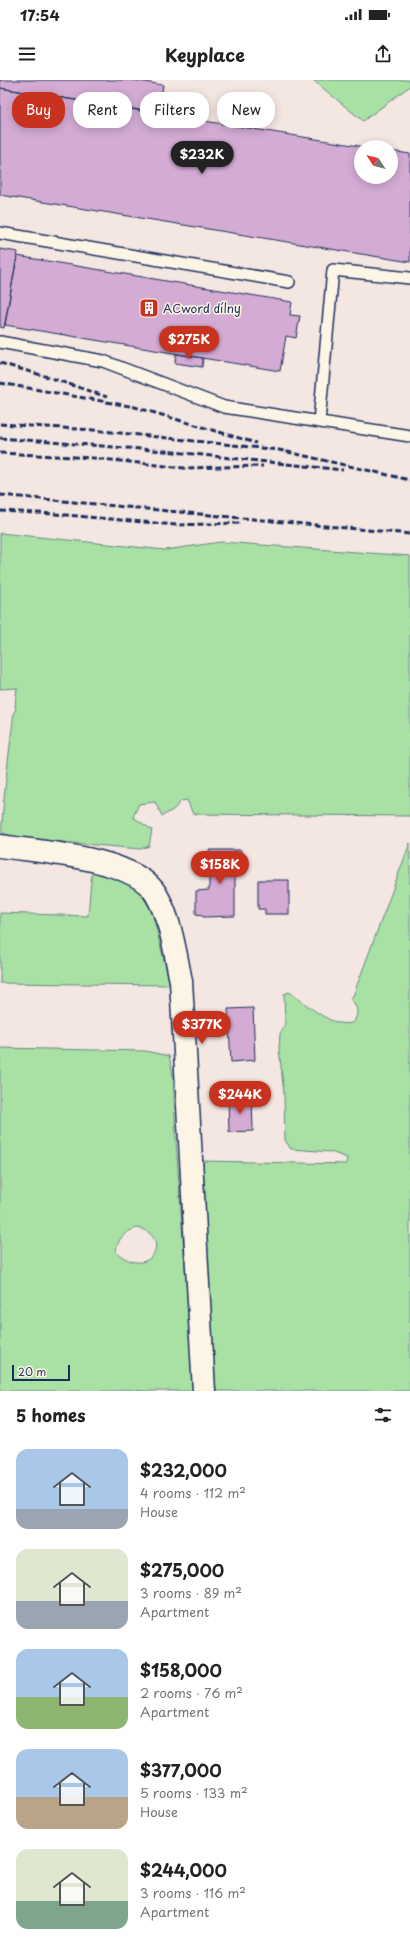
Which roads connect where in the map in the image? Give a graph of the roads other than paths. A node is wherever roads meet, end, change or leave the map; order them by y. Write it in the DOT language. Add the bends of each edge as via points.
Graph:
graph roads {
  1 [pos="0,233"];
  2 [pos="410,278"];
  3 [pos="289,282"];
  4 [pos="0,342"];
  5 [pos="319,422"];
  6 [pos="410,436"];
  7 [pos="0,846"];
  8 [pos="204,1391"];
  1 -- 3 [label="lane"];
  2 -- 5 [label="lane" via="333,270"];
  4 -- 5 [label="lane" via="103,362 224,407"];
  5 -- 6 [label="lane"];
  7 -- 8 [label="street" via="89,860 122,868 141,878 155,892 166,915 181,981"];
}
